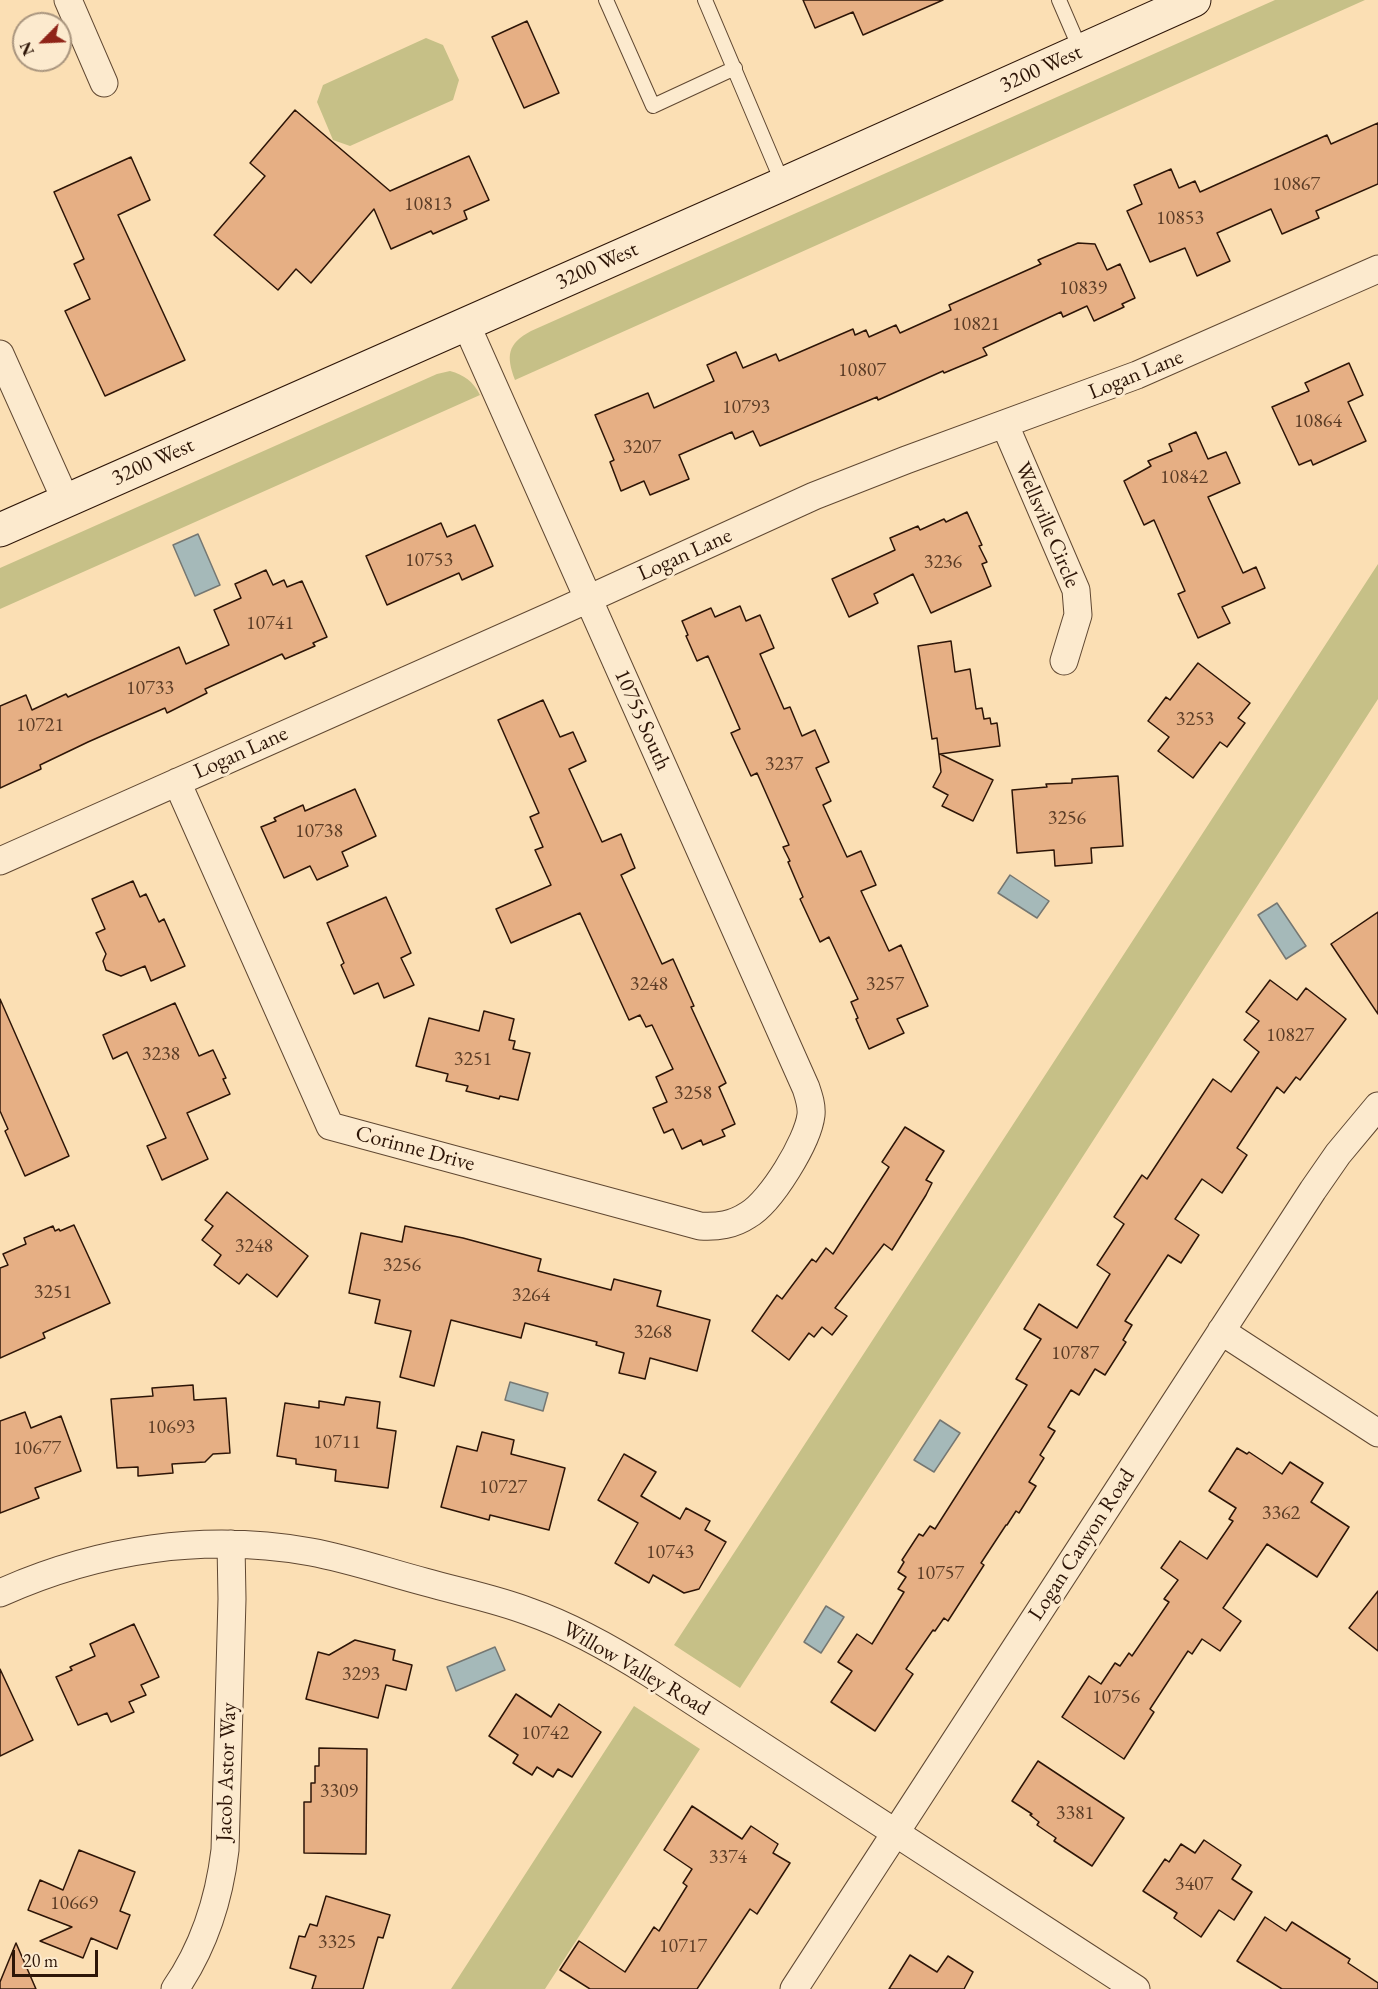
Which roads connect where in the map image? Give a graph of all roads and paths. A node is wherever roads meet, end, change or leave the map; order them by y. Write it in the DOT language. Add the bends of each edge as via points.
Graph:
graph roads {
  1 [pos="68,0"];
  2 [pos="606,0"];
  3 [pos="705,0"];
  4 [pos="1059,0"];
  5 [pos="1194,0"];
  6 [pos="1081,51"];
  7 [pos="735,68"];
  8 [pos="104,82"];
  9 [pos="783,184"];
  10 [pos="1378,269"];
  11 [pos="466,324"];
  12 [pos="0,354"];
  13 [pos="1005,424"];
  14 [pos="66,501"];
  15 [pos="0,530"];
  16 [pos="588,599"];
  17 [pos="1064,661"];
  18 [pos="177,782"];
  19 [pos="0,861"];
  20 [pos="1378,1106"];
  21 [pos="811,1117"];
  22 [pos="1221,1330"];
  23 [pos="1378,1433"];
  24 [pos="231,1544"];
  25 [pos="0,1593"];
  26 [pos="895,1833"];
  27 [pos="175,1989"];
  28 [pos="794,1989"];
  29 [pos="1136,1989"];
  1 -- 8 [label="street"];
  2 -- 7 [label="lane" via="653,106"];
  3 -- 7 [label="lane"];
  4 -- 6 [label="lane"];
  5 -- 6 [label="street, 3200 West"];
  6 -- 9 [label="street, 3200 West"];
  7 -- 9 [label="lane"];
  9 -- 11 [label="street, 3200 West"];
  10 -- 13 [label="street, Logan Lane" via="1137,375"];
  11 -- 14 [label="street, 3200 West"];
  11 -- 16 [label="street, 10755 South"];
  12 -- 14 [label="street"];
  13 -- 16 [label="street, Logan Lane" via="823,492"];
  13 -- 17 [label="street, Wellsville Circle" via="1076,590 1078,615"];
  14 -- 15 [label="street, 3200 West"];
  16 -- 18 [label="street, Logan Lane"];
  16 -- 21 [label="street, 10755 South" via="806,1088"];
  18 -- 19 [label="street, Logan Lane"];
  18 -- 21 [label="street, Corinne Drive" via="330,1126 713,1227 738,1221 769,1197 801,1144"];
  20 -- 22 [label="street, Logan Canyon Road" via="1338,1154"];
  22 -- 23 [label="street"];
  22 -- 26 [label="street, Logan Canyon Road"];
  24 -- 25 [label="street, Willow Valley Road" via="172,1546 105,1556 38,1576"];
  24 -- 26 [label="street, Willow Valley Road" via="335,1558 528,1611 561,1624 651,1674"];
  24 -- 27 [label="street, Jacob Astor Way" via="225,1850 213,1911 196,1954"];
  26 -- 28 [label="street, Logan Canyon Road"];
  26 -- 29 [label="street, Willow Valley Road"];
}
